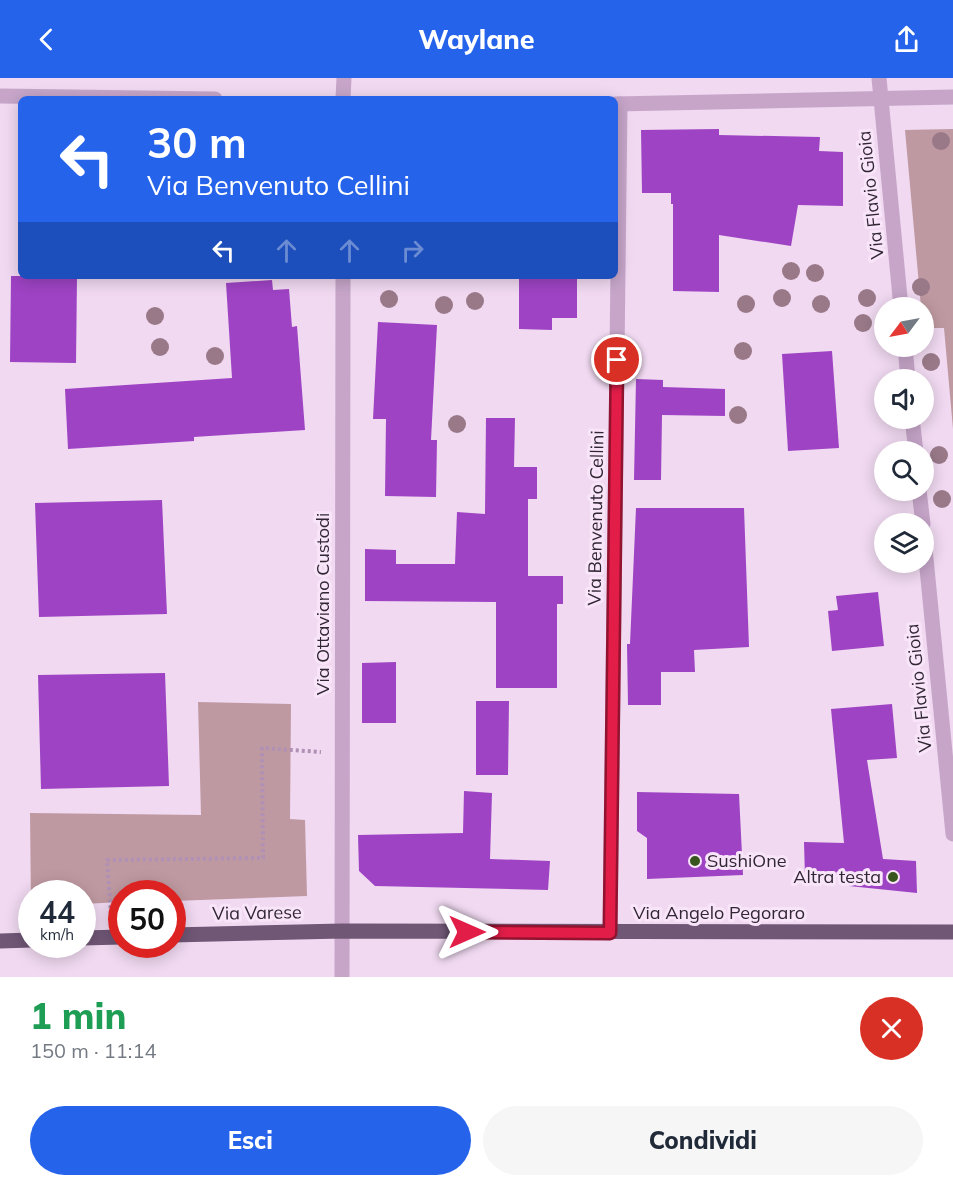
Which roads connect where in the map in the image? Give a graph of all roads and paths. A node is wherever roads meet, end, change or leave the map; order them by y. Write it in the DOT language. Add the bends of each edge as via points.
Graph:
graph roads {
  1 [pos="344,78"];
  2 [pos="879,78"];
  3 [pos="0,96"];
  4 [pos="18,96"];
  5 [pos="343,96"];
  6 [pos="881,98"];
  7 [pos="953,98"];
  8 [pos="618,104"];
  9 [pos="343,279"];
  10 [pos="616,279"];
  11 [pos="901,297"];
  12 [pos="927,573"];
  13 [pos="342,753"];
  14 [pos="953,834"];
  15 [pos="110,880"];
  16 [pos="342,931"];
  17 [pos="953,932"];
  18 [pos="610,933"];
  19 [pos="186,935"];
  20 [pos="18,940"];
  21 [pos="0,941"];
  22 [pos="342,977"];
  1 -- 5 [label="street"];
  2 -- 6 [label="street, Via Flavio Gioia"];
  3 -- 4 [label="street"];
  6 -- 7 [label="street"];
  6 -- 8 [label="street"];
  6 -- 11 [label="street, Via Flavio Gioia"];
  9 -- 13 [label="street, Via Ottaviano Custodi"];
  10 -- 18 [label="street, Via Benvenuto Cellini"];
  12 -- 14 [label="street, Via Flavio Gioia"];
  13 -- 15 [label="path" via="262,747 263,858 108,860"];
  13 -- 16 [label="street, Via Ottaviano Custodi"];
  16 -- 18 [label="main road, Via Angelo Pegoraro"];
  16 -- 19 [label="main road, Via Varese"];
  16 -- 22 [label="street, Via Ottaviano Custodi"];
  17 -- 18 [label="main road, Via Angelo Pegoraro"];
  20 -- 21 [label="main road"];
}
